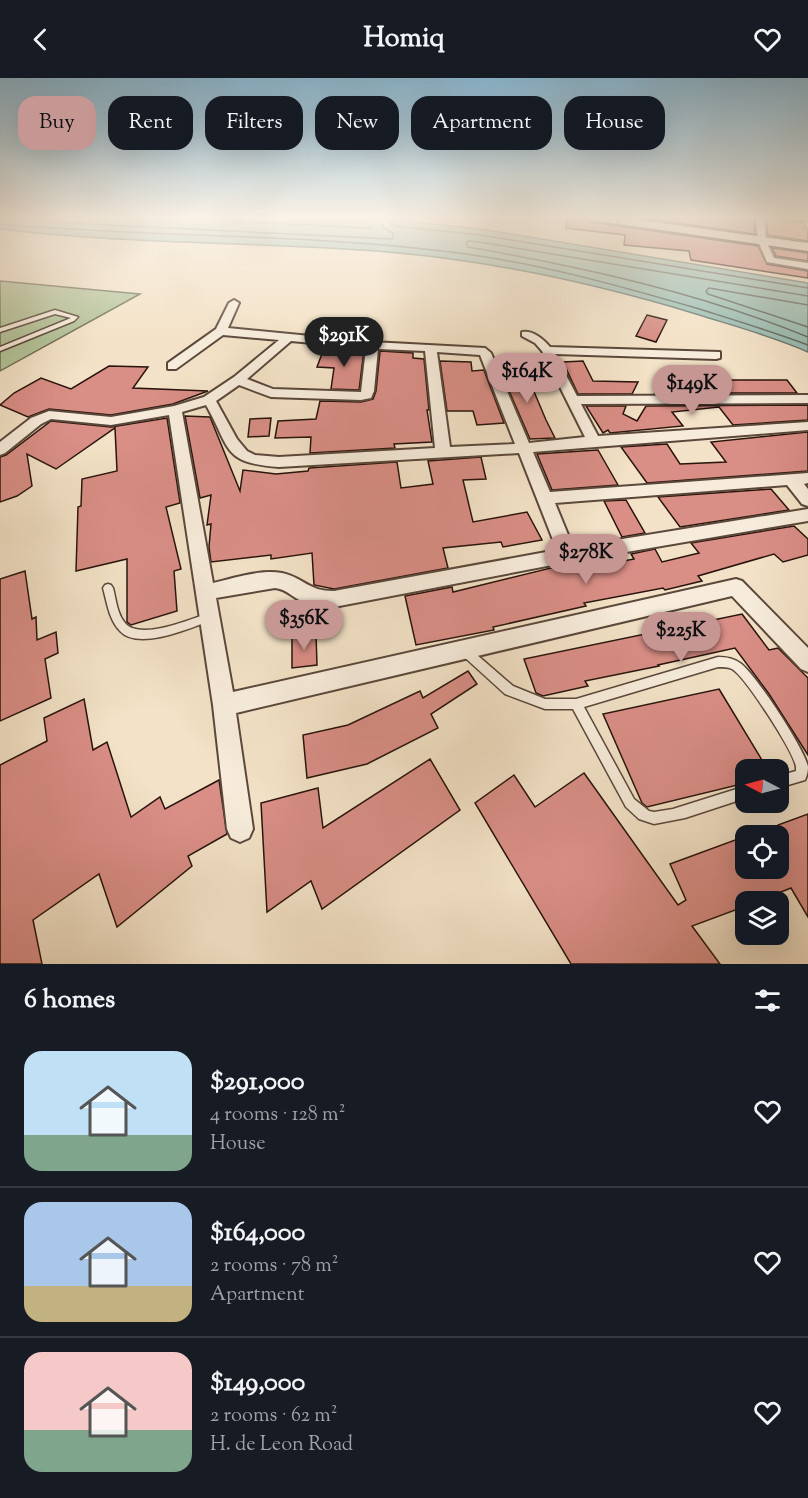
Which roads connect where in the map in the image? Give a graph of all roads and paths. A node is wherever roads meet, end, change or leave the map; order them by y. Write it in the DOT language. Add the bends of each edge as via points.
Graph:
graph roads {
  1 [pos="769,258"];
  2 [pos="808,266"];
  3 [pos="234,303"];
  4 [pos="0,330"];
  5 [pos="221,331"];
  6 [pos="526,334"];
  7 [pos="287,339"];
  8 [pos="372,345"];
  9 [pos="431,348"];
  10 [pos="0,349"];
  11 [pos="547,350"];
  12 [pos="716,355"];
  13 [pos="172,366"];
  14 [pos="238,380"];
  15 [pos="808,399"];
  16 [pos="209,400"];
  17 [pos="574,400"];
  18 [pos="175,410"];
  19 [pos="808,426"];
  20 [pos="594,441"];
  21 [pos="525,448"];
  22 [pos="0,450"];
  23 [pos="443,453"];
  24 [pos="808,478"];
  25 [pos="791,479"];
  26 [pos="545,498"];
  27 [pos="808,500"];
  28 [pos="808,515"];
  29 [pos="568,555"];
  30 [pos="108,588"];
  31 [pos="206,592"];
  32 [pos="210,617"];
  33 [pos="464,650"];
  34 [pos="808,662"];
  35 [pos="576,704"];
  36 [pos="224,705"];
  37 [pos="789,779"];
  38 [pos="735,795"];
  39 [pos="240,830"];
  1 -- 2 [label="street"];
  3 -- 5 [label="street"];
  4 -- 10 [label="lane" via="55,312 75,317"];
  5 -- 7 [label="street"];
  5 -- 13 [label="street"];
  6 -- 11 [label="street"];
  7 -- 8 [label="street"];
  7 -- 14 [label="street"];
  8 -- 9 [label="street"];
  8 -- 14 [label="street" via="366,395 271,393"];
  9 -- 21 [label="street" via="485,352"];
  9 -- 23 [label="street"];
  11 -- 12 [label="street"];
  11 -- 17 [label="street"];
  14 -- 16 [label="street"];
  15 -- 17 [label="street"];
  16 -- 18 [label="street"];
  16 -- 23 [label="street" via="219,412 234,447 250,459 279,462"];
  17 -- 20 [label="street"];
  18 -- 22 [label="street" via="111,421 49,416 36,421"];
  18 -- 31 [label="street"];
  19 -- 20 [label="street"];
  20 -- 21 [label="street"];
  21 -- 23 [label="street"];
  21 -- 26 [label="street"];
  24 -- 25 [label="street"];
  25 -- 26 [label="street"];
  25 -- 27 [label="street"];
  26 -- 29 [label="street"];
  28 -- 29 [label="street"];
  29 -- 31 [label="street" via="334,599 317,600 281,581"];
  30 -- 32 [label="lane" via="118,622 137,635 164,632"];
  31 -- 32 [label="street"];
  32 -- 36 [label="street"];
  33 -- 34 [label="street" via="736,587"];
  33 -- 35 [label="lane" via="509,690 545,704"];
  33 -- 36 [label="street"];
  35 -- 37 [label="lane" via="718,662 731,662 746,676 795,750 801,776"];
  35 -- 38 [label="lane" via="630,803 643,815 668,815"];
  36 -- 39 [label="street"];
}
